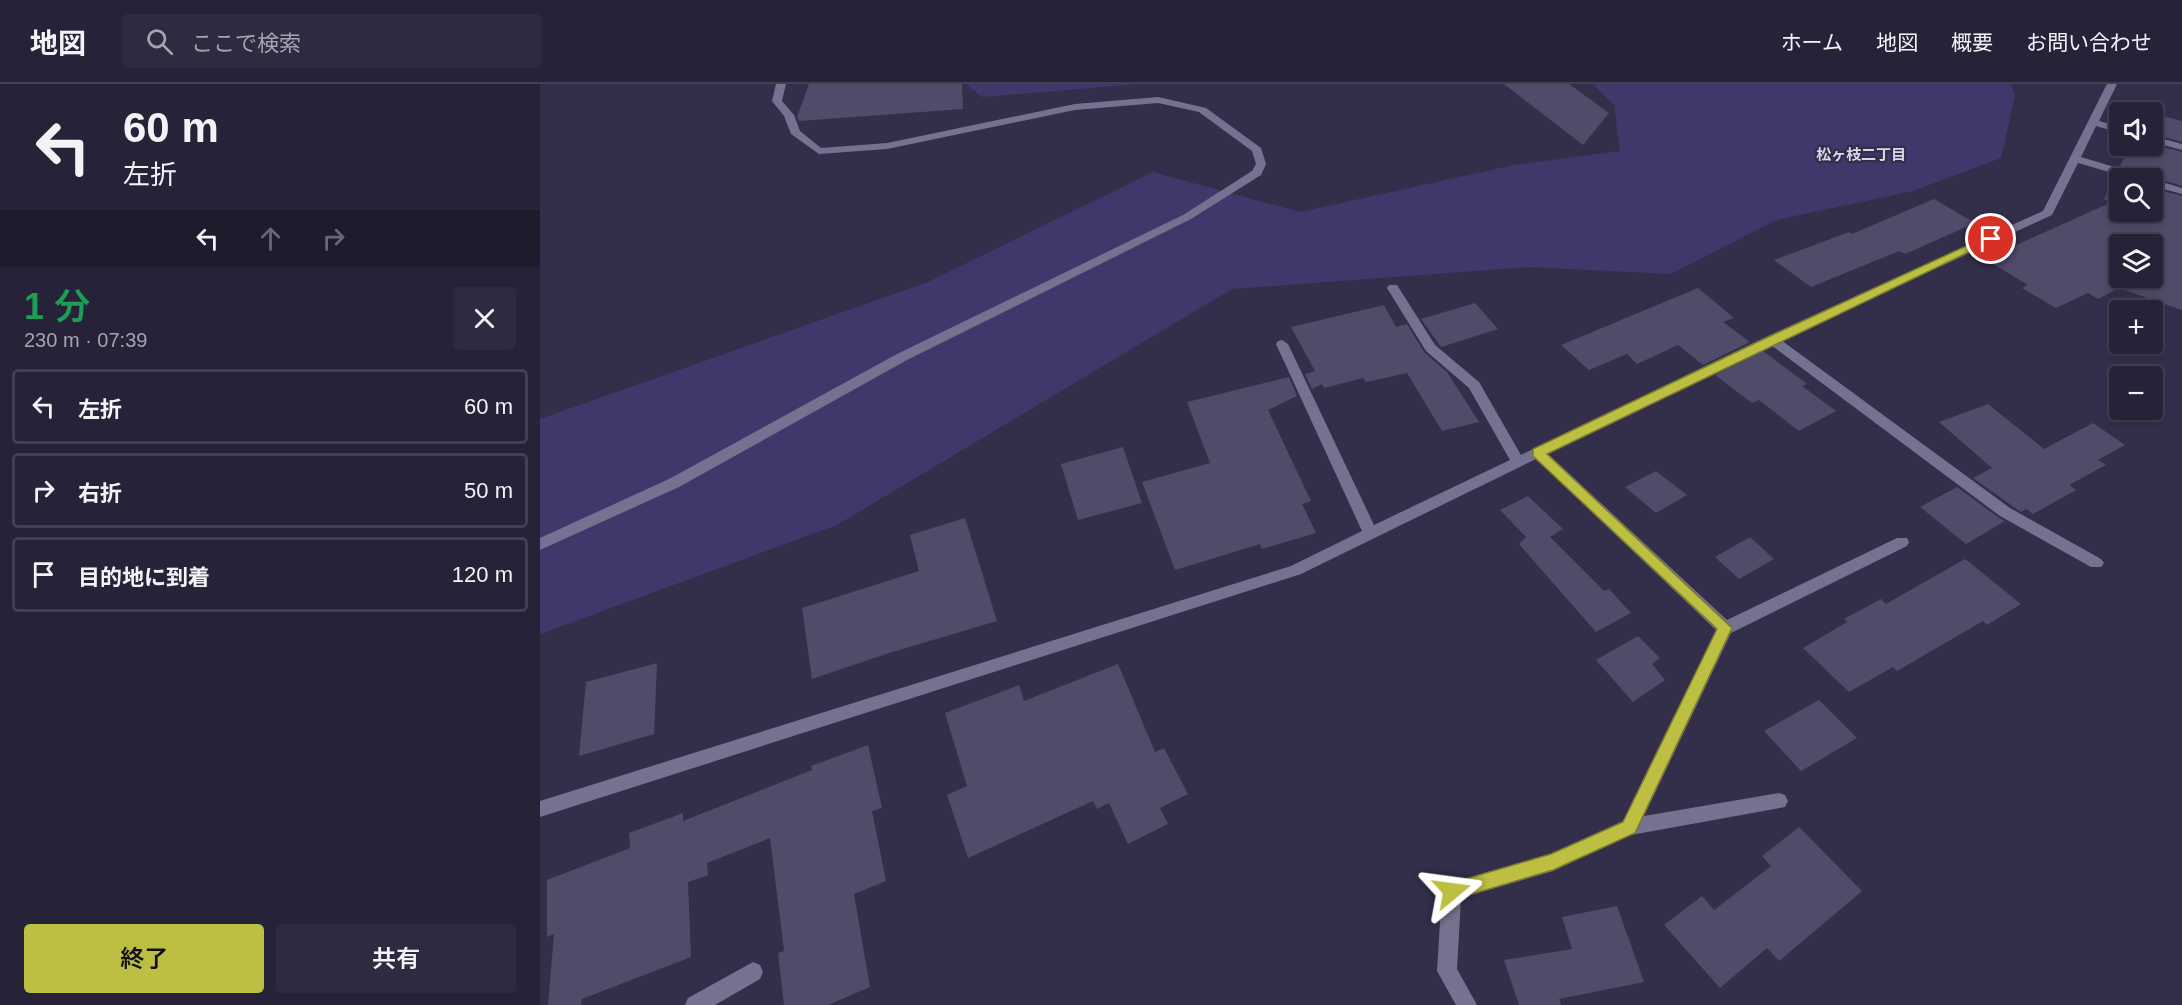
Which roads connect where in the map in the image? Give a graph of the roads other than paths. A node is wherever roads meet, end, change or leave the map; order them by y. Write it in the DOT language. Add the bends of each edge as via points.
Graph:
graph roads {
  1 [pos="781,84"];
  2 [pos="2112,84"];
  3 [pos="2093,122"];
  4 [pos="2109,127"];
  5 [pos="2163,142"];
  6 [pos="2182,147"];
  7 [pos="2075,159"];
  8 [pos="2109,169"];
  9 [pos="2163,185"];
  10 [pos="2182,191"];
  11 [pos="1393,288"];
  12 [pos="1772,339"];
  13 [pos="1282,344"];
  14 [pos="1538,453"];
  15 [pos="1518,463"];
  16 [pos="1371,534"];
  17 [pos="1902,542"];
  18 [pos="540,544"];
  19 [pos="2096,563"];
  20 [pos="1725,628"];
  21 [pos="1779,801"];
  22 [pos="540,809"];
  23 [pos="1629,827"];
  24 [pos="753,972"];
  25 [pos="695,1005"];
  26 [pos="1467,1005"];
  1 -- 18 [label="street" via="777,101 789,115 795,132 819,151 887,146 1075,107 1158,100 1202,110 1257,150 1261,164 1257,173 1186,217 902,357 674,483"];
  2 -- 3 [label="street"];
  3 -- 4 [label="street"];
  3 -- 7 [label="street"];
  5 -- 6 [label="street"];
  7 -- 8 [label="street"];
  7 -- 12 [label="street" via="2048,213"];
  9 -- 10 [label="street"];
  11 -- 15 [label="street" via="1430,348 1474,385"];
  12 -- 14 [label="street"];
  12 -- 19 [label="street" via="2005,512"];
  13 -- 16 [label="street"];
  14 -- 15 [label="street"];
  14 -- 20 [label="street"];
  15 -- 16 [label="street"];
  16 -- 22 [label="street" via="1296,570"];
  17 -- 20 [label="street"];
  20 -- 23 [label="street"];
  21 -- 23 [label="street"];
  23 -- 26 [label="street" via="1553,862 1452,891 1447,971"];
  24 -- 25 [label="street"];
}
